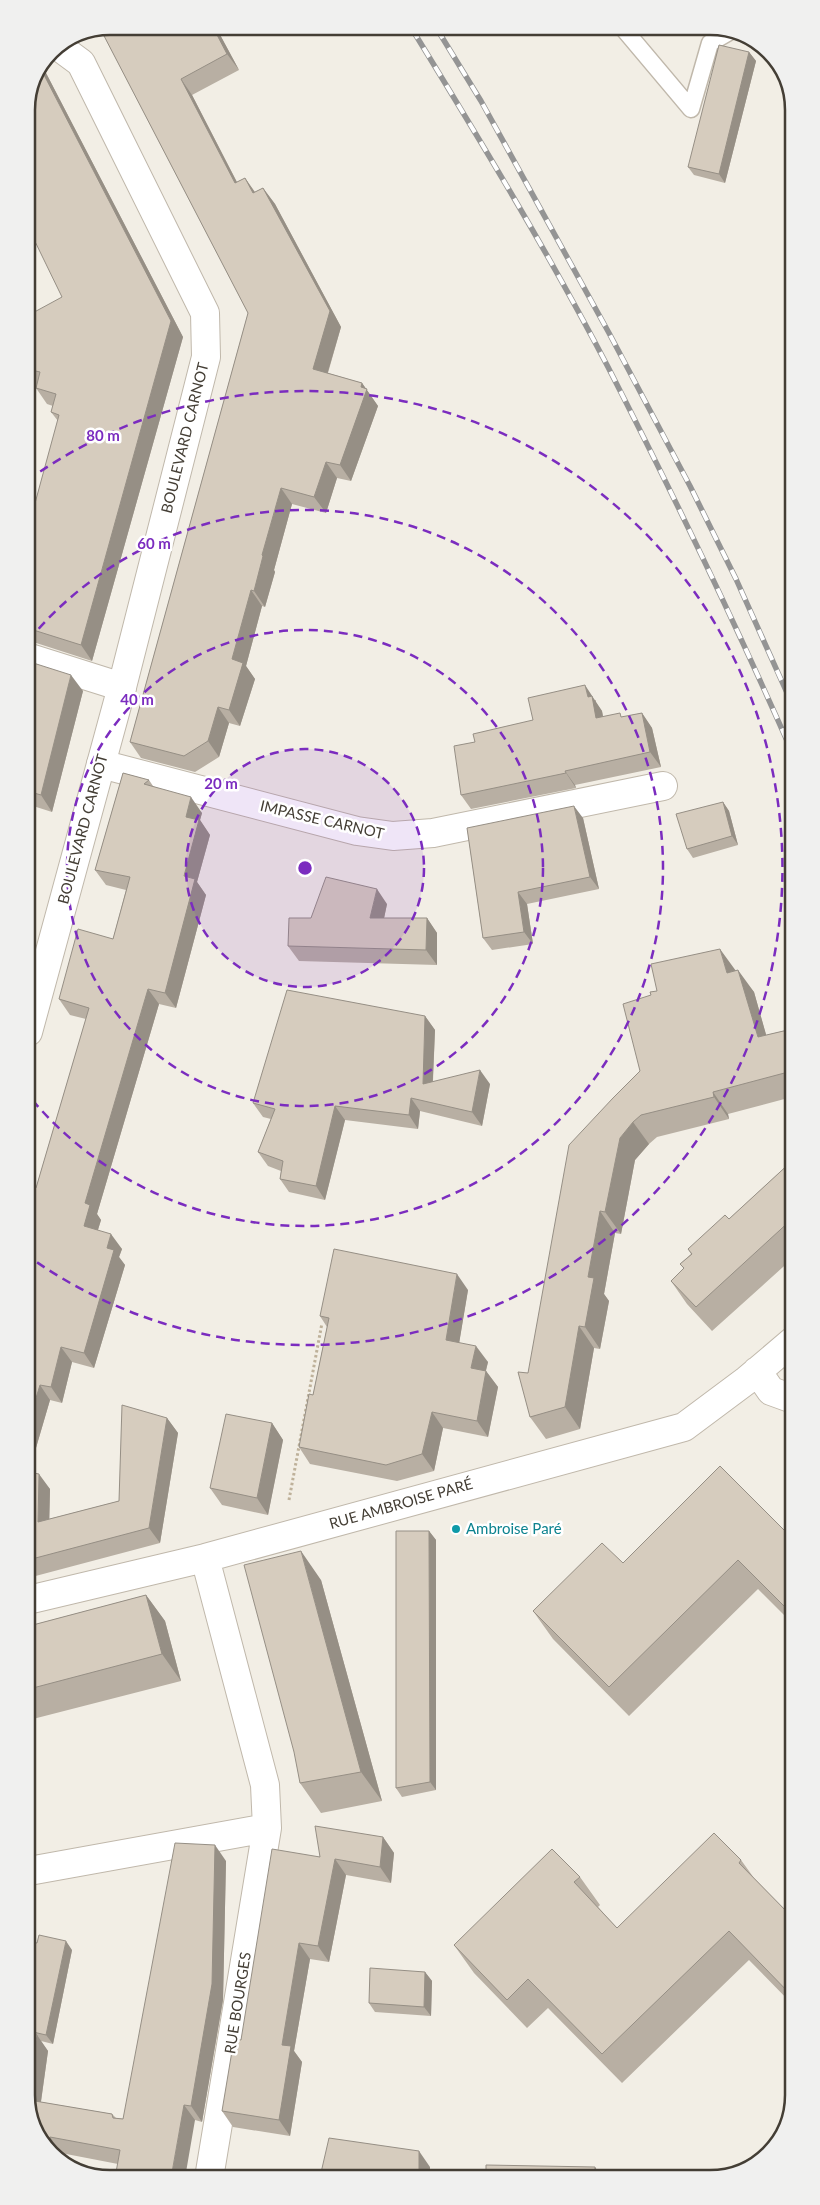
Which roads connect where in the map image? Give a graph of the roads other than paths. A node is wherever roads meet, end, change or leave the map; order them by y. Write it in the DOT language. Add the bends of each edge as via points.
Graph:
graph roads {
  1 [pos="629,35"];
  2 [pos="723,36"];
  3 [pos="65,51"];
  4 [pos="35,660"];
  5 [pos="122,687"];
  6 [pos="101,764"];
  7 [pos="663,786"];
  8 [pos="35,1006"];
  9 [pos="785,1348"];
  10 [pos="757,1371"];
  11 [pos="785,1396"];
  12 [pos="205,1558"];
  13 [pos="35,1598"];
  14 [pos="267,1828"];
  15 [pos="35,1870"];
  16 [pos="210,2170"];
  1 -- 2 [label="lane" via="691,109 710,43"];
  3 -- 5 [label="street, BOULEVARD CARNOT" via="81,63 205,313 206,357"];
  4 -- 5 [label="street"];
  5 -- 6 [label="street, BOULEVARD CARNOT"];
  6 -- 7 [label="street, IMPASSE CARNOT" via="357,831 393,836 433,833"];
  6 -- 8 [label="street, BOULEVARD CARNOT"];
  9 -- 10 [label="street, RUE AMBROISE PARÉ"];
  10 -- 11 [label="street" via="771,1391"];
  10 -- 12 [label="street, RUE AMBROISE PARÉ" via="684,1427"];
  12 -- 13 [label="street, RUE AMBROISE PARÉ"];
  12 -- 14 [label="street, RUE BOURGES" via="265,1785"];
  14 -- 15 [label="street"];
  14 -- 16 [label="street, RUE BOURGES"];
}
